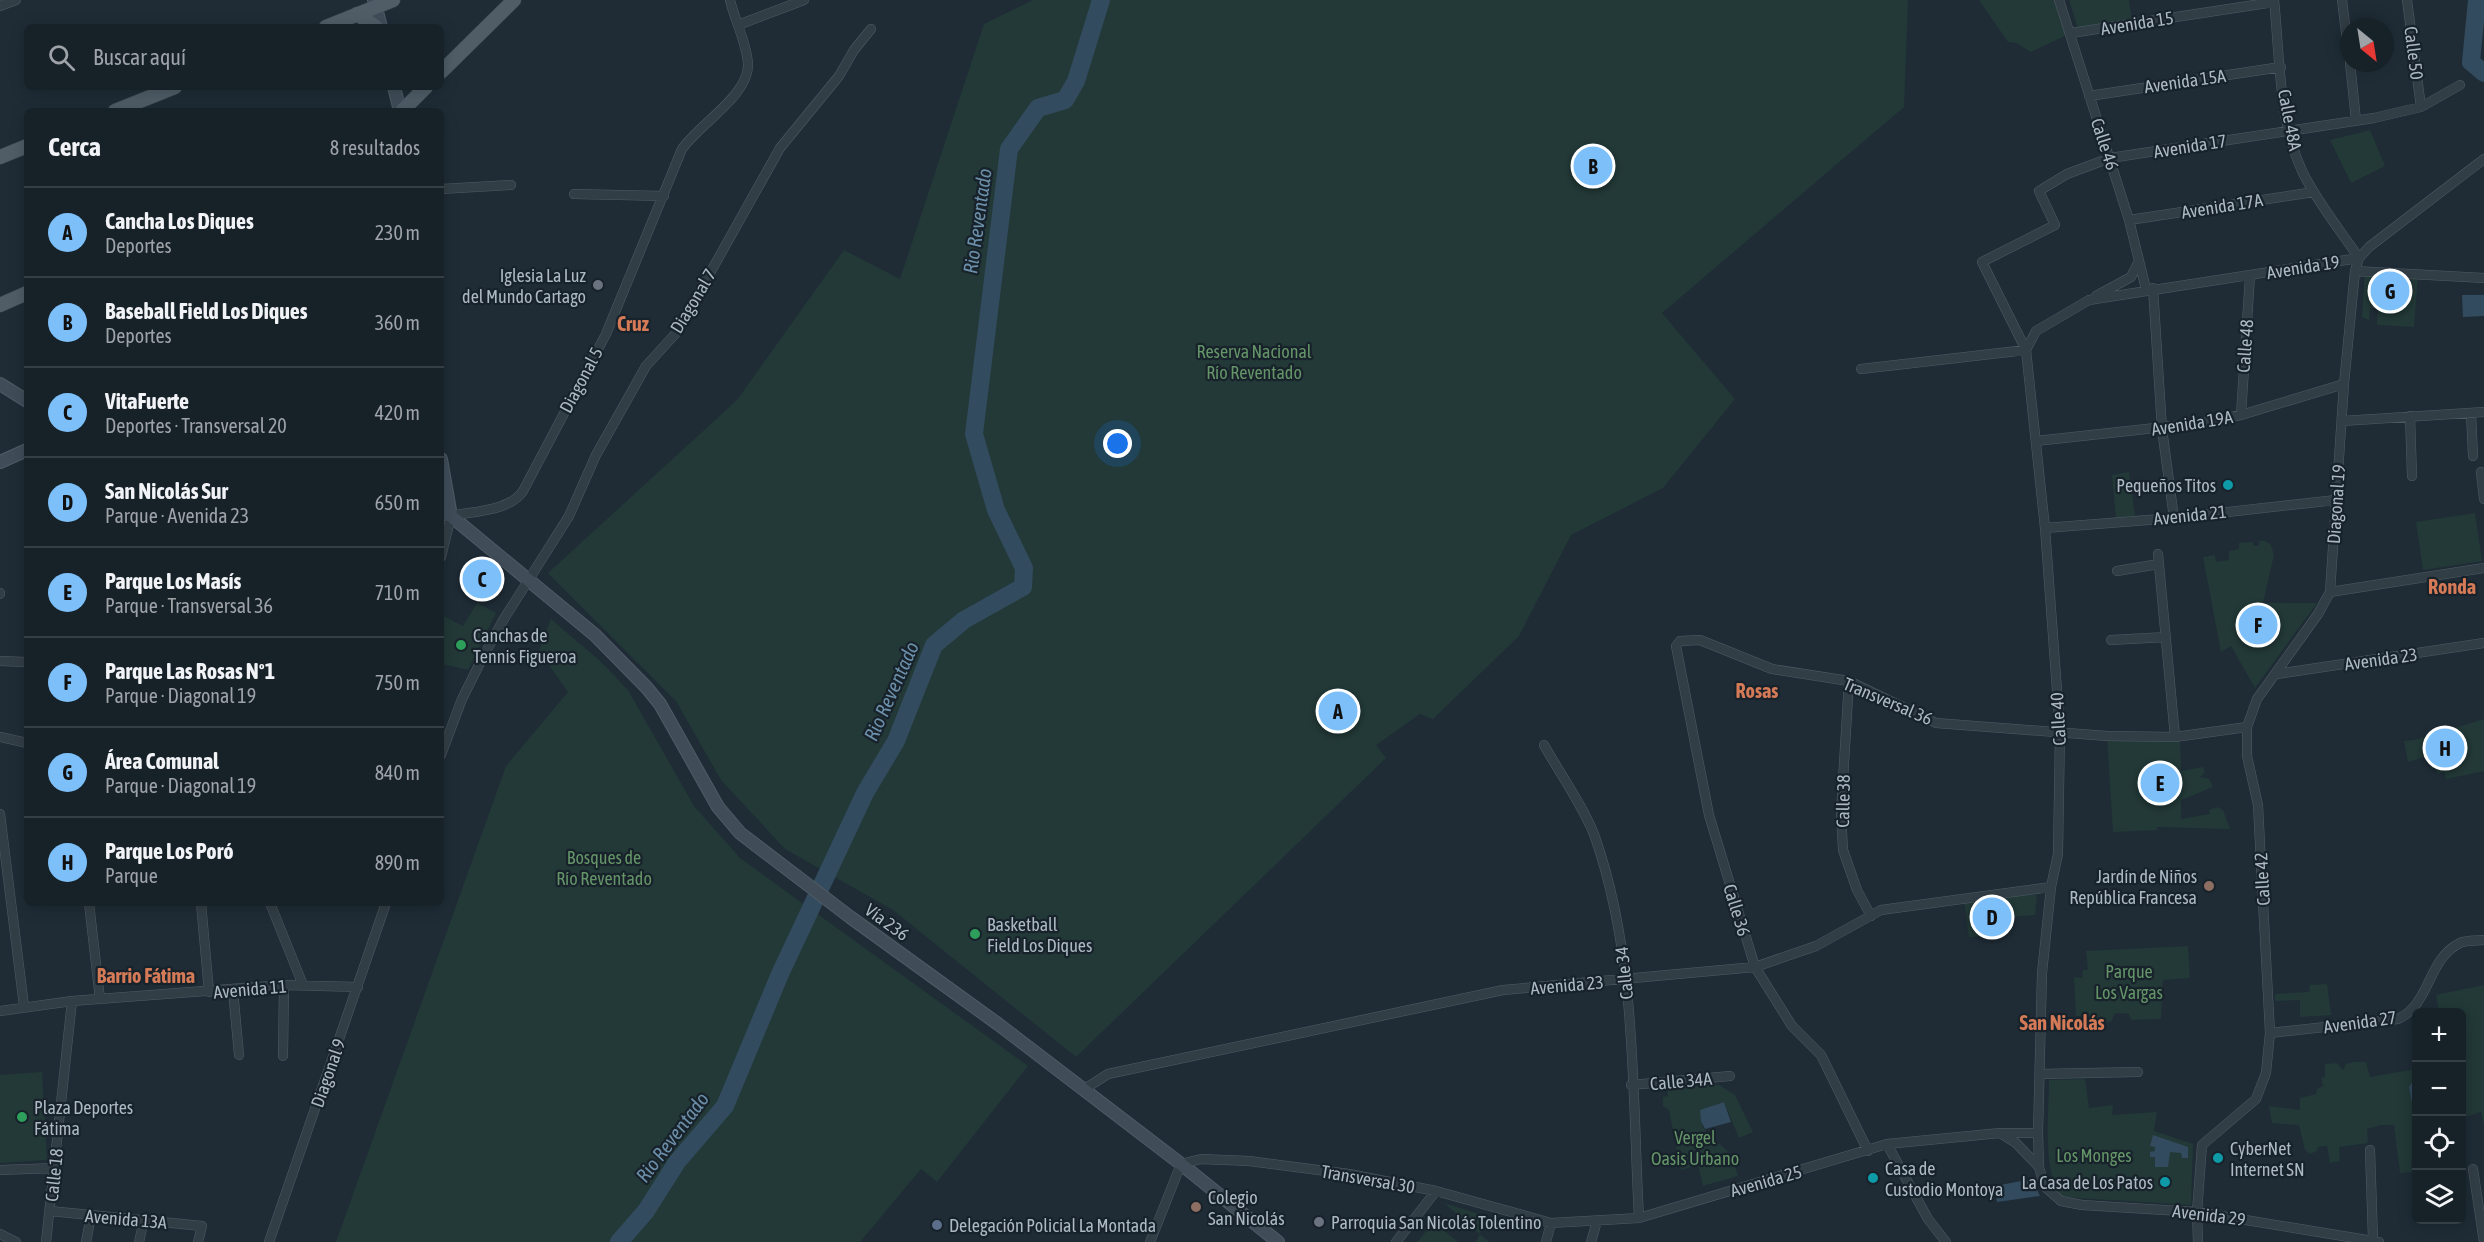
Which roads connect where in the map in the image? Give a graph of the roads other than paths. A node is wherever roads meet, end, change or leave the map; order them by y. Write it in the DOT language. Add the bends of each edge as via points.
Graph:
graph roads {
  1 [pos="16,0"];
  2 [pos="393,0"];
  3 [pos="514,0"];
  4 [pos="730,0"];
  5 [pos="804,0"];
  6 [pos="2059,0"];
  7 [pos="2343,0"];
  8 [pos="2407,0"];
  9 [pos="2274,1"];
  10 [pos="376,3"];
  11 [pos="0,6"];
  12 [pos="357,14"];
  13 [pos="2345,18"];
  14 [pos="333,24"];
  15 [pos="372,24"];
  16 [pos="380,24"];
  17 [pos="738,25"];
  18 [pos="871,29"];
  19 [pos="2071,33"];
  20 [pos="2281,67"];
  21 [pos="444,69"];
  22 [pos="2351,72"];
  23 [pos="2460,85"];
  24 [pos="168,90"];
  25 [pos="395,90"];
  26 [pos="423,90"];
  27 [pos="2089,96"];
  28 [pos="2421,107"];
  29 [pos="122,108"];
  30 [pos="400,108"];
  31 [pos="404,108"];
  32 [pos="2356,120"];
  33 [pos="2289,130"];
  34 [pos="24,147"];
  35 [pos="0,157"];
  36 [pos="2110,158"];
  37 [pos="2484,159"];
  38 [pos="511,185"];
  39 [pos="444,189"];
  40 [pos="2314,192"];
  41 [pos="574,194"];
  42 [pos="664,196"];
  43 [pos="2129,220"];
  44 [pos="2360,258"];
  45 [pos="2139,261"];
  46 [pos="1982,262"];
  47 [pos="2355,271"];
  48 [pos="2250,276"];
  49 [pos="2484,278"];
  50 [pos="2150,288"];
  51 [pos="24,294"];
  52 [pos="2089,300"];
  53 [pos="0,304"];
  54 [pos="2026,350"];
  55 [pos="1861,369"];
  56 [pos="0,384"];
  57 [pos="2344,384"];
  58 [pos="24,399"];
  59 [pos="2484,412"];
  60 [pos="2471,413"];
  61 [pos="2241,415"];
  62 [pos="2410,416"];
  63 [pos="2342,421"];
  64 [pos="2162,429"];
  65 [pos="2036,441"];
  66 [pos="24,451"];
  67 [pos="2473,456"];
  68 [pos="0,462"];
  69 [pos="2481,472"];
  70 [pos="2412,476"];
  71 [pos="444,492"];
  72 [pos="2484,499"];
  73 [pos="2336,500"];
  74 [pos="446,514"];
  75 [pos="2174,518"];
  76 [pos="2045,528"];
  77 [pos="444,531"];
  78 [pos="2484,568"];
  79 [pos="2117,571"];
  80 [pos="529,582"];
  81 [pos="2330,592"];
  82 [pos="2166,637"];
  83 [pos="1680,640"];
  84 [pos="2111,640"];
  85 [pos="2484,643"];
  86 [pos="0,661"];
  87 [pos="24,662"];
  88 [pos="2277,674"];
  89 [pos="1849,681"];
  90 [pos="2247,727"];
  91 [pos="2060,731"];
  92 [pos="0,737"];
  93 [pos="2175,737"];
  94 [pos="24,742"];
  95 [pos="1544,745"];
  96 [pos="444,748"];
  97 [pos="0,814"];
  98 [pos="4,886"];
  99 [pos="2050,887"];
  100 [pos="89,906"];
  101 [pos="201,906"];
  102 [pos="271,906"];
  103 [pos="385,906"];
  104 [pos="1871,915"];
  105 [pos="2484,940"];
  106 [pos="1755,967"];
  107 [pos="1626,980"];
  108 [pos="303,985"];
  109 [pos="284,986"];
  110 [pos="358,987"];
  111 [pos="233,990"];
  112 [pos="209,992"];
  113 [pos="100,999"];
  114 [pos="72,1001"];
  115 [pos="24,1006"];
  116 [pos="0,1011"];
  117 [pos="2270,1033"];
  118 [pos="239,1055"];
  119 [pos="283,1056"];
  120 [pos="2138,1072"];
  121 [pos="2040,1074"];
  122 [pos="1730,1076"];
  123 [pos="1631,1085"];
  124 [pos="1083,1090"];
  125 [pos="2000,1133"];
  126 [pos="2038,1133"];
  127 [pos="1887,1144"];
  128 [pos="2370,1150"];
  129 [pos="1868,1152"];
  130 [pos="1181,1164"];
  131 [pos="2039,1167"];
  132 [pos="56,1168"];
  133 [pos="2473,1169"];
  134 [pos="0,1170"];
  135 [pos="2044,1185"];
  136 [pos="1436,1191"];
  137 [pos="50,1211"];
  138 [pos="2197,1212"];
  139 [pos="91,1216"];
  140 [pos="1639,1218"];
  141 [pos="144,1220"];
  142 [pos="1597,1221"];
  143 [pos="1551,1223"];
  144 [pos="0,1234"];
  145 [pos="2376,1241"];
  146 [pos="16,1242"];
  147 [pos="46,1242"];
  148 [pos="86,1242"];
  149 [pos="139,1242"];
  150 [pos="198,1242"];
  151 [pos="269,1242"];
  152 [pos="1150,1242"];
  153 [pos="1278,1242"];
  154 [pos="1396,1242"];
  155 [pos="1546,1242"];
  156 [pos="1591,1242"];
  157 [pos="1946,1242"];
  158 [pos="2198,1242"];
  159 [pos="2484,1242"];
  1 -- 11 [label="street"];
  2 -- 10 [label="main road"];
  3 -- 21 [label="main road"];
  4 -- 17 [label="street"];
  5 -- 17 [label="street"];
  6 -- 19 [label="street, Calle 46"];
  7 -- 13 [label="street"];
  8 -- 28 [label="street, Calle 50"];
  9 -- 19 [label="street, Avenida 15"];
  9 -- 20 [label="street, Calle 48A"];
  10 -- 12 [label="main road"];
  10 -- 16 [label="main road"];
  12 -- 14 [label="main road"];
  12 -- 15 [label="main road"];
  17 -- 42 [label="street, Diagonal 5" via="748,62 747,78 689,139"];
  18 -- 80 [label="street, Diagonal 7" via="839,76 780,148 677,332 646,366 596,455 569,516"];
  19 -- 27 [label="street, Calle 46"];
  20 -- 27 [label="street, Avenida 15A"];
  20 -- 33 [label="street, Calle 48A"];
  22 -- 32 [label="street"];
  23 -- 28 [label="street, Avenida 17"];
  24 -- 29 [label="main road"];
  25 -- 30 [label="main road"];
  26 -- 31 [label="main road"];
  27 -- 36 [label="street, Calle 46"];
  28 -- 32 [label="street, Avenida 17"];
  32 -- 33 [label="street, Avenida 17"];
  33 -- 36 [label="street, Avenida 17"];
  33 -- 40 [label="street, Calle 48A"];
  34 -- 35 [label="main road"];
  36 -- 43 [label="street, Calle 46"];
  36 -- 46 [label="street, Avenida 17" via="2067,174 2039,191 2055,225"];
  37 -- 44 [label="street, Avenida 19"];
  38 -- 39 [label="street"];
  40 -- 43 [label="street, Avenida 17A"];
  40 -- 44 [label="street, Calle 48A"];
  41 -- 42 [label="street"];
  42 -- 74 [label="street, Diagonal 5" via="606,334 517,500 508,505"];
  43 -- 45 [label="street, Calle 46"];
  44 -- 47 [label="street, Diagonal 19"];
  44 -- 48 [label="street, Avenida 19"];
  45 -- 50 [label="street, Calle 46"];
  45 -- 52 [label="street, Avenida 19" via="2131,277"];
  46 -- 54 [label="street, Calle 40"];
  47 -- 49 [label="street"];
  47 -- 57 [label="street, Diagonal 19"];
  48 -- 50 [label="street, Avenida 19"];
  48 -- 61 [label="street, Calle 48"];
  50 -- 52 [label="street, Avenida 19"];
  50 -- 64 [label="street, Calle 46"];
  51 -- 53 [label="main road"];
  52 -- 54 [label="street, Avenida 19" via="2036,331"];
  54 -- 55 [label="street"];
  54 -- 65 [label="street, Calle 40"];
  56 -- 58 [label="main road"];
  57 -- 61 [label="street, Avenida 19A"];
  57 -- 63 [label="street, Diagonal 19"];
  59 -- 60 [label="street"];
  60 -- 62 [label="street"];
  60 -- 67 [label="street"];
  61 -- 64 [label="street, Avenida 19A"];
  62 -- 63 [label="street"];
  62 -- 70 [label="street"];
  63 -- 73 [label="street, Diagonal 19"];
  64 -- 65 [label="street, Avenida 19A"];
  64 -- 75 [label="street, Calle 46"];
  65 -- 76 [label="street, Calle 40"];
  66 -- 68 [label="main road"];
  69 -- 72 [label="street"];
  71 -- 74 [label="main road"];
  73 -- 75 [label="street, Avenida 21"];
  73 -- 81 [label="street, Diagonal 19"];
  74 -- 77 [label="street"];
  74 -- 80 [label="main road, Vía 236"];
  75 -- 76 [label="street, Avenida 21"];
  76 -- 91 [label="street, Calle 40"];
  78 -- 81 [label="street"];
  79 -- 82 [label="street" via="2159,559"];
  80 -- 96 [label="street, Diagonal 7" via="502,622 472,680"];
  80 -- 124 [label="main road, Vía 236" via="595,635 647,688 718,807 740,833"];
  81 -- 88 [label="street, Diagonal 19"];
  82 -- 84 [label="street"];
  82 -- 93 [label="street"];
  83 -- 89 [label="street, Transversal 36" via="1700,640 1772,669"];
  83 -- 106 [label="street, Calle 36" via="1676,646 1708,815"];
  85 -- 88 [label="street, Avenida 23"];
  86 -- 87 [label="street"];
  88 -- 90 [label="street, Diagonal 19" via="2257,699"];
  89 -- 91 [label="street, Transversal 36" via="1936,723"];
  89 -- 104 [label="street, Calle 38" via="1841,813 1843,850"];
  90 -- 93 [label="street, Transversal 36"];
  90 -- 117 [label="street, Calle 42" via="2247,756 2258,805"];
  91 -- 93 [label="street, Transversal 36"];
  91 -- 99 [label="street, Calle 40" via="2060,831"];
  92 -- 94 [label="street"];
  95 -- 107 [label="street, Calle 34" via="1594,835 1618,915"];
  97 -- 98 [label="street"];
  98 -- 115 [label="street"];
  99 -- 104 [label="street, Avenida 23" via="1881,910"];
  99 -- 121 [label="street, Calle 40" via="2042,973"];
  100 -- 113 [label="street"];
  101 -- 112 [label="street"];
  102 -- 108 [label="street"];
  103 -- 110 [label="street, Diagonal 9"];
  104 -- 106 [label="street, Avenida 23" via="1816,946"];
  105 -- 117 [label="street, Avenida 27" via="2461,943 2441,959 2422,997 2410,1013 2398,1019"];
  106 -- 107 [label="street, Avenida 23"];
  106 -- 129 [label="street, Calle 36" via="1792,1026 1821,1055"];
  107 -- 123 [label="street, Calle 34"];
  107 -- 124 [label="street, Avenida 23" via="1503,990 1108,1074"];
  108 -- 109 [label="street, Avenida 11"];
  108 -- 110 [label="street, Avenida 11"];
  109 -- 111 [label="street, Avenida 11"];
  109 -- 119 [label="street"];
  110 -- 151 [label="street, Diagonal 9"];
  111 -- 112 [label="street, Avenida 11"];
  111 -- 118 [label="street"];
  112 -- 113 [label="street, Avenida 11"];
  113 -- 114 [label="street, Avenida 11"];
  114 -- 115 [label="street, Avenida 11"];
  114 -- 132 [label="street, Calle 18"];
  115 -- 116 [label="street, Avenida 11"];
  117 -- 138 [label="street, Calle 42" via="2266,1073 2256,1099 2202,1145"];
  120 -- 121 [label="street"];
  121 -- 126 [label="street, Calle 40"];
  122 -- 123 [label="street, Calle 34A"];
  123 -- 140 [label="street, Calle 34"];
  124 -- 130 [label="main road, Vía 236"];
  125 -- 126 [label="street, Avenida 25"];
  125 -- 127 [label="street, Avenida 25"];
  125 -- 131 [label="street"];
  126 -- 131 [label="street, Calle 40"];
  127 -- 129 [label="street, Avenida 25"];
  127 -- 157 [label="street" via="1928,1220"];
  128 -- 145 [label="street"];
  129 -- 140 [label="street, Avenida 25"];
  130 -- 136 [label="street, Transversal 30" via="1201,1159 1249,1161"];
  130 -- 152 [label="street"];
  130 -- 153 [label="main road, Vía 236"];
  131 -- 135 [label="street, Calle 40"];
  132 -- 134 [label="street"];
  132 -- 137 [label="street, Calle 18"];
  133 -- 159 [label="street"];
  135 -- 138 [label="street, Avenida 29" via="2061,1201 2082,1205"];
  136 -- 143 [label="street, Transversal 30"];
  136 -- 154 [label="street"];
  137 -- 139 [label="street, Avenida 13A"];
  137 -- 147 [label="street, Calle 18"];
  138 -- 145 [label="street, Avenida 29"];
  138 -- 158 [label="street, Calle 42"];
  139 -- 141 [label="street, Avenida 13A"];
  139 -- 148 [label="street"];
  140 -- 142 [label="street, Avenida 25"];
  141 -- 149 [label="street"];
  141 -- 150 [label="street, Avenida 13A" via="202,1226"];
  142 -- 143 [label="street, Avenida 25"];
  142 -- 156 [label="street"];
  143 -- 155 [label="street"];
  144 -- 146 [label="street"];
}
